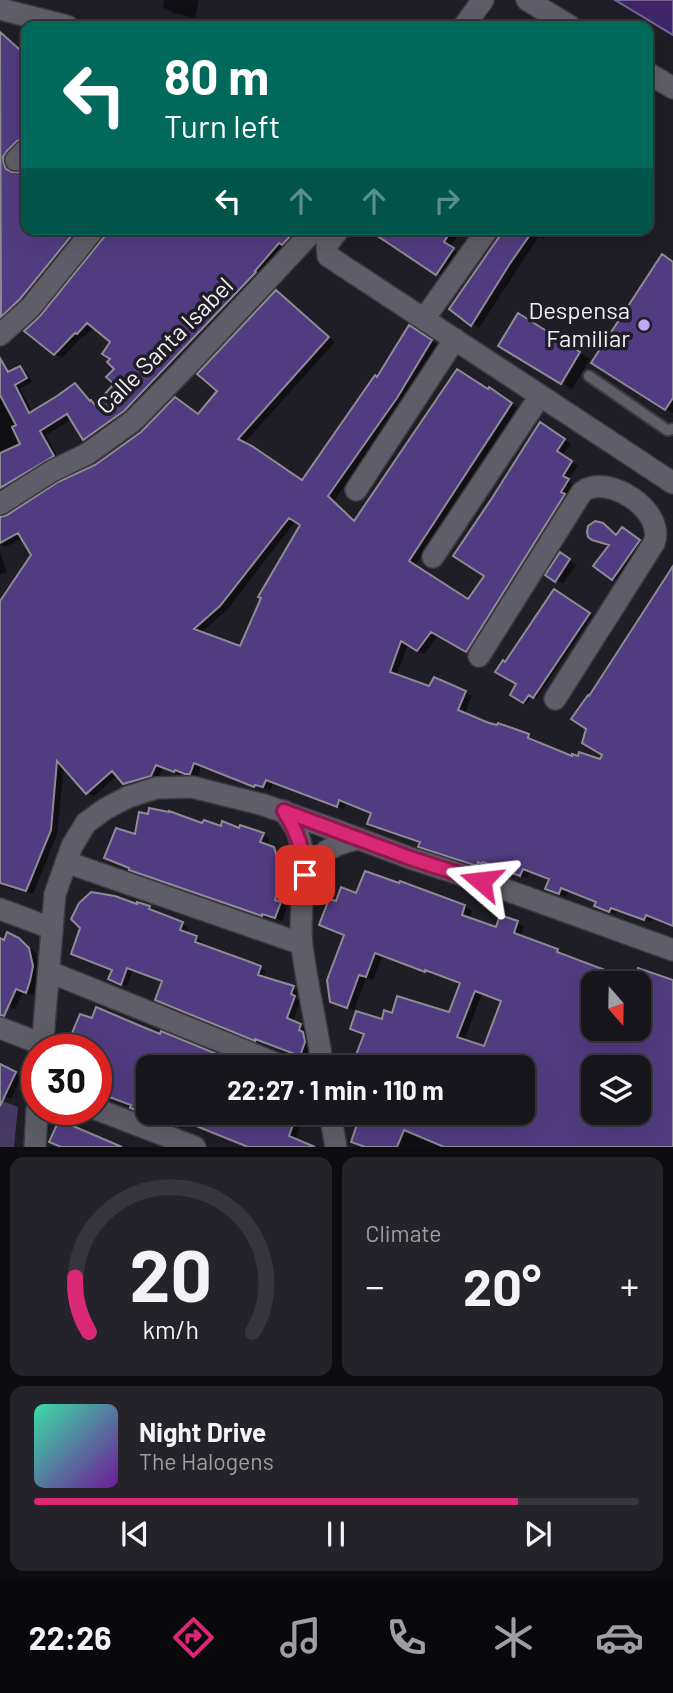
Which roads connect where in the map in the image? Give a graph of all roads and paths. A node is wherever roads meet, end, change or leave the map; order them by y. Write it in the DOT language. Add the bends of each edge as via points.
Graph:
graph roads {
  1 [pos="484,0"];
  2 [pos="527,0"];
  3 [pos="0,9"];
  4 [pos="47,21"];
  5 [pos="468,21"];
  6 [pos="562,21"];
  7 [pos="653,76"];
  8 [pos="673,88"];
  9 [pos="89,235"];
  10 [pos="309,235"];
  11 [pos="334,235"];
  12 [pos="484,235"];
  13 [pos="424,319"];
  14 [pos="0,335"];
  15 [pos="455,340"];
  16 [pos="589,376"];
  17 [pos="540,396"];
  18 [pos="673,429"];
  19 [pos="659,474"];
  20 [pos="355,490"];
  21 [pos="632,498"];
  22 [pos="0,504"];
  23 [pos="433,557"];
  24 [pos="479,656"];
  25 [pos="555,699"];
  26 [pos="284,811"];
  27 [pos="358,839"];
  28 [pos="66,862"];
  29 [pos="305,875"];
  30 [pos="0,909"];
  31 [pos="51,929"];
  32 [pos="302,944"];
  33 [pos="673,950"];
  34 [pos="50,972"];
  35 [pos="0,1028"];
  36 [pos="43,1034"];
  37 [pos="21,1038"];
  38 [pos="255,1055"];
  39 [pos="321,1055"];
  40 [pos="112,1115"];
  41 [pos="36,1125"];
  42 [pos="332,1125"];
  43 [pos="35,1147"];
  44 [pos="195,1147"];
  45 [pos="337,1147"];
  1 -- 5 [label="street"];
  2 -- 6 [label="street"];
  3 -- 4 [label="street"];
  7 -- 8 [label="street"];
  9 -- 14 [label="street" via="30,307"];
  10 -- 22 [label="street, Calle Santa Isabel" via="133,421 87,454"];
  11 -- 13 [label="street" via="327,245 328,257"];
  12 -- 13 [label="street"];
  13 -- 15 [label="street"];
  15 -- 17 [label="street"];
  15 -- 20 [label="street"];
  16 -- 18 [label="lane" via="667,430"];
  17 -- 19 [label="street"];
  17 -- 23 [label="street"];
  19 -- 21 [label="street"];
  21 -- 24 [label="street" via="597,485 582,492"];
  21 -- 25 [label="street" via="650,516 656,529 654,543"];
  26 -- 27 [label="street"];
  26 -- 28 [label="street" via="192,787 156,788 128,797 86,823"];
  26 -- 29 [label="street" via="295,828"];
  27 -- 29 [label="street" via="325,850"];
  27 -- 33 [label="street"];
  28 -- 31 [label="street" via="55,894"];
  28 -- 32 [label="street"];
  29 -- 32 [label="street"];
  30 -- 31 [label="street"];
  31 -- 34 [label="street"];
  32 -- 39 [label="street"];
  34 -- 36 [label="street"];
  34 -- 38 [label="street"];
  35 -- 37 [label="street"];
  40 -- 44 [label="street"];
  41 -- 43 [label="street"];
  42 -- 45 [label="street"];
}
